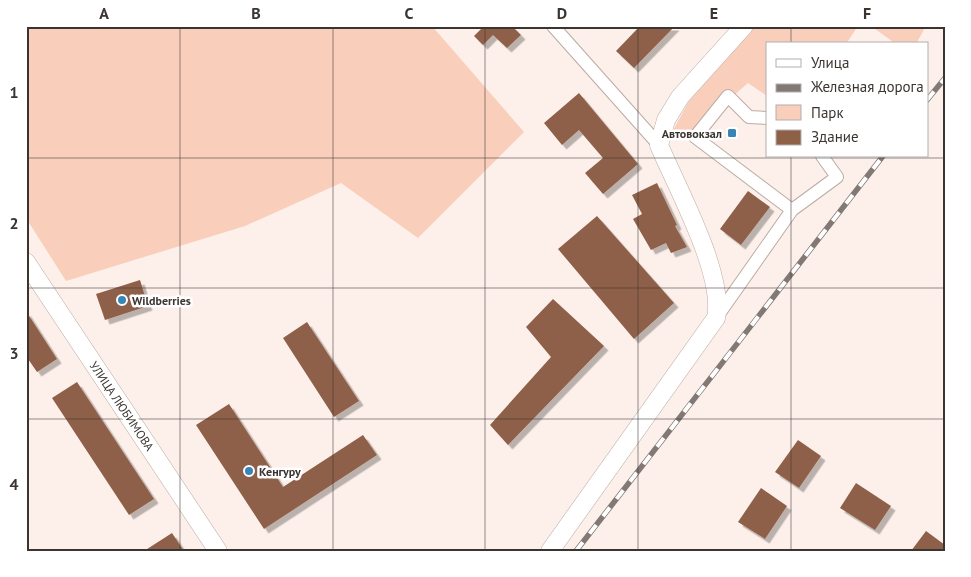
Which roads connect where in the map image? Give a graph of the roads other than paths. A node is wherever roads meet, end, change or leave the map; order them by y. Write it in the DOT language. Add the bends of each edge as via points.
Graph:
graph roads {
  1 [pos="553,26"];
  2 [pos="744,26"];
  3 [pos="766,118"];
  4 [pos="659,145"];
  5 [pos="823,158"];
  6 [pos="792,210"];
  7 [pos="26,262"];
  8 [pos="716,318"];
  9 [pos="218,551"];
  10 [pos="550,551"];
  1 -- 4 [label="street"];
  2 -- 4 [label="street" via="680,97 666,120"];
  3 -- 6 [label="street" via="749,117 728,96 695,137"];
  4 -- 8 [label="street" via="713,269 718,306"];
  5 -- 6 [label="street" via="837,177"];
  6 -- 8 [label="street"];
  7 -- 9 [label="street, УЛИЦА ЛЮБИМОВА"];
  8 -- 10 [label="street"];
}
